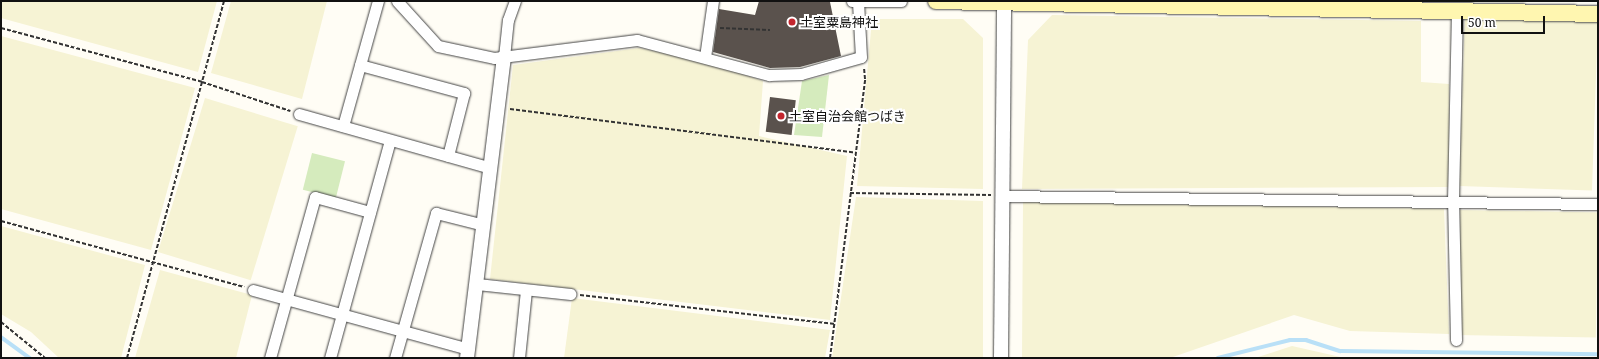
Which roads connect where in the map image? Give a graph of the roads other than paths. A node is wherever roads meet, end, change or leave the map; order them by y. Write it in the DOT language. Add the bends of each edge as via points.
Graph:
graph roads {
  1 [pos="378,1"];
  2 [pos="397,1"];
  3 [pos="515,1"];
  4 [pos="713,1"];
  5 [pos="855,1"];
  6 [pos="901,1"];
  7 [pos="936,1"];
  8 [pos="1004,3"];
  9 [pos="1457,11"];
  10 [pos="1598,14"];
  11 [pos="504,57"];
  12 [pos="705,57"];
  13 [pos="360,65"];
  14 [pos="299,114"];
  15 [pos="343,126"];
  16 [pos="390,140"];
  17 [pos="448,156"];
  18 [pos="491,168"];
  19 [pos="1002,196"];
  20 [pos="1453,201"];
  21 [pos="1598,204"];
  22 [pos="370,212"];
  23 [pos="484,225"];
  24 [pos="477,284"];
  25 [pos="253,290"];
  26 [pos="526,290"];
  27 [pos="570,294"];
  28 [pos="287,298"];
  29 [pos="342,316"];
  30 [pos="402,333"];
  31 [pos="1456,340"];
  32 [pos="468,354"];
  33 [pos="270,358"];
  34 [pos="330,358"];
  35 [pos="395,358"];
  36 [pos="519,358"];
  37 [pos="1001,358"];
  1 -- 13 [label="street"];
  2 -- 11 [label="street" via="438,46"];
  3 -- 11 [label="street" via="508,20"];
  4 -- 12 [label="street"];
  5 -- 6 [label="street"];
  5 -- 12 [label="street" via="863,48 861,57 801,74 768,74"];
  7 -- 8 [label="main road"];
  8 -- 9 [label="main road"];
  8 -- 19 [label="street"];
  9 -- 10 [label="main road"];
  9 -- 20 [label="street"];
  11 -- 12 [label="street" via="637,40"];
  11 -- 18 [label="street"];
  13 -- 15 [label="street"];
  13 -- 17 [label="street" via="464,93"];
  14 -- 15 [label="street"];
  15 -- 16 [label="street"];
  16 -- 17 [label="street"];
  16 -- 22 [label="street"];
  17 -- 18 [label="street"];
  18 -- 23 [label="street"];
  19 -- 20 [label="street"];
  19 -- 37 [label="street"];
  20 -- 21 [label="street"];
  20 -- 31 [label="street"];
  22 -- 28 [label="street" via="315,197"];
  22 -- 29 [label="street"];
  23 -- 24 [label="street"];
  23 -- 30 [label="street" via="436,213"];
  24 -- 26 [label="street"];
  24 -- 32 [label="street"];
  25 -- 28 [label="street"];
  26 -- 27 [label="street"];
  26 -- 36 [label="street"];
  28 -- 29 [label="street"];
  28 -- 33 [label="street"];
  29 -- 30 [label="street"];
  29 -- 34 [label="street"];
  30 -- 32 [label="street"];
  30 -- 35 [label="street"];
}
